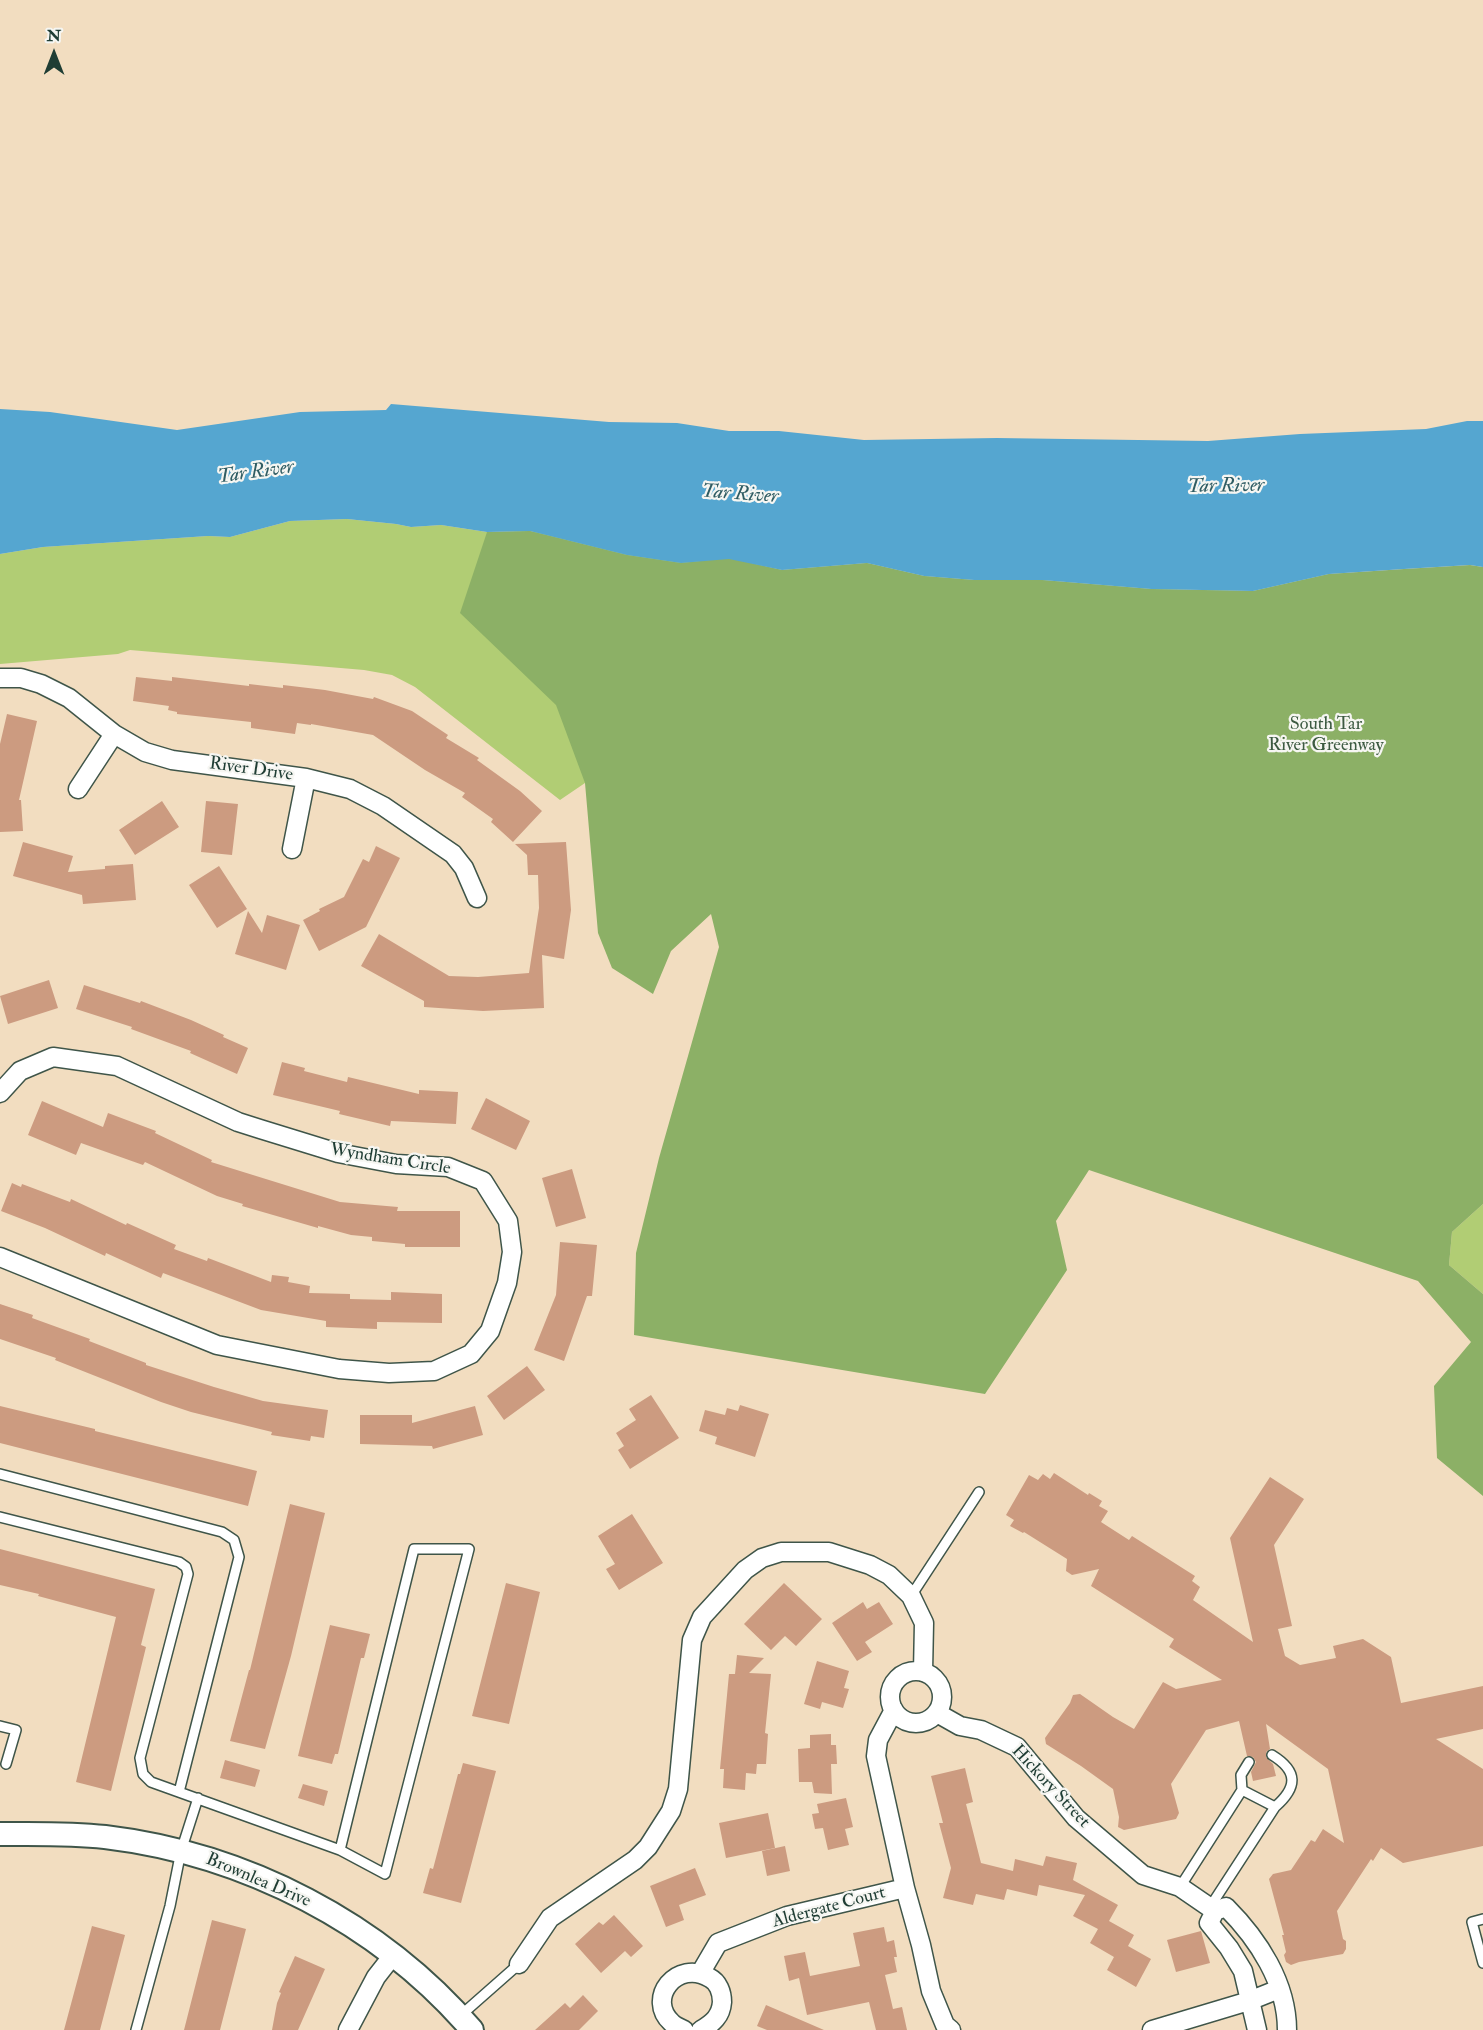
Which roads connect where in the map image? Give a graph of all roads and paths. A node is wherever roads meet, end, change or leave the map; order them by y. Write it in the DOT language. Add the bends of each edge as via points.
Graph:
graph roads {
  1 [pos="0,678"];
  2 [pos="114,734"];
  3 [pos="306,778"];
  4 [pos="78,789"];
  5 [pos="292,849"];
  6 [pos="477,898"];
  7 [pos="0,1093"];
  8 [pos="0,1257"];
  9 [pos="0,1474"];
  10 [pos="979,1492"];
  11 [pos="0,1517"];
  12 [pos="911,1596"];
  13 [pos="923,1672"];
  14 [pos="894,1710"];
  15 [pos="937,1713"];
  16 [pos="0,1726"];
  17 [pos="1272,1755"];
  18 [pos="1249,1762"];
  19 [pos="6,1764"];
  20 [pos="1242,1790"];
  21 [pos="179,1792"];
  22 [pos="198,1798"];
  23 [pos="1275,1807"];
  24 [pos="0,1834"];
  25 [pos="340,1850"];
  26 [pos="181,1851"];
  27 [pos="1180,1887"];
  28 [pos="905,1888"];
  29 [pos="1213,1909"];
  30 [pos="1483,1919"];
  31 [pos="394,1954"];
  32 [pos="1483,1963"];
  33 [pos="519,1964"];
  34 [pos="701,1972"];
  35 [pos="1279,1989"];
  36 [pos="1249,2001"];
  37 [pos="466,2023"];
  38 [pos="136,2030"];
  39 [pos="348,2030"];
  40 [pos="684,2030"];
  41 [pos="701,2030"];
  42 [pos="951,2030"];
  43 [pos="1152,2030"];
  44 [pos="1257,2030"];
  45 [pos="1287,2030"];
  1 -- 2 [label="street, River Drive" via="21,678 69,698"];
  2 -- 3 [label="street, River Drive" via="145,752 172,760"];
  2 -- 4 [label="street"];
  3 -- 5 [label="street"];
  3 -- 6 [label="street, River Drive" via="350,789 383,806 453,854"];
  7 -- 8 [label="street, Wyndham Circle" via="20,1071 53,1057 117,1066 238,1122 338,1153 396,1164 448,1167 483,1181 508,1221 512,1252 507,1283 490,1331 471,1354 434,1371 389,1373 339,1369 217,1345"];
  9 -- 21 [label="lane" via="222,1532 234,1540 239,1557"];
  10 -- 12 [label="lane"];
  11 -- 21 [label="lane" via="179,1562 186,1567 188,1574 140,1758 143,1774 151,1782"];
  12 -- 13 [label="street" via="924,1623"];
  12 -- 33 [label="street" via="890,1575 829,1552 781,1552 762,1558 745,1570 702,1617 692,1640 678,1789 671,1811 635,1860 550,1918"];
  13 -- 14 [label="street" via="905,1673 892,1685 890,1703"];
  13 -- 15 [label="street" via="934,1678 940,1689 942,1701"];
  14 -- 15 [label="street" via="899,1718 916,1724"];
  14 -- 28 [label="street" via="878,1740 876,1756"];
  15 -- 27 [label="street, Hickory Street" via="1017,1747 1085,1826 1143,1875"];
  16 -- 19 [label="lane" via="16,1730"];
  17 -- 23 [label="lane" via="1287,1764 1293,1780 1287,1797"];
  18 -- 20 [label="lane" via="1241,1775"];
  20 -- 23 [label="lane"];
  20 -- 27 [label="lane"];
  21 -- 22 [label="lane"];
  22 -- 25 [label="lane"];
  22 -- 26 [label="lane"];
  23 -- 29 [label="lane"];
  24 -- 26 [label="street, Brownlea Drive" via="105,1837"];
  25 -- 25 [label="lane" via="385,1874 469,1549 414,1549"];
  26 -- 31 [label="street, Brownlea Drive" via="229,1865 292,1892 354,1926"];
  26 -- 38 [label="lane"];
  27 -- 29 [label="street, Hickory Street"];
  28 -- 34 [label="street, Aldergate Court" via="787,1916 718,1943"];
  28 -- 42 [label="street" via="931,1991 945,2025"];
  29 -- 35 [label="street, Hickory Street" via="1226,1907 1243,1925 1267,1960"];
  29 -- 36 [label="street" via="1209,1923 1243,1971"];
  30 -- 32 [label="lane" via="1472,1922"];
  31 -- 37 [label="street, Brownlea Drive"];
  31 -- 39 [label="street" via="376,1977"];
  33 -- 37 [label="lane"];
  34 -- 40 [label="street" via="685,1972 671,1980 663,1993 663,2008 670,2022"];
  34 -- 41 [label="street" via="714,1980 722,1994 722,2010 713,2023"];
  35 -- 36 [label="street"];
  35 -- 45 [label="street, Hickory Street"];
  36 -- 43 [label="street"];
  36 -- 44 [label="street"];
}
